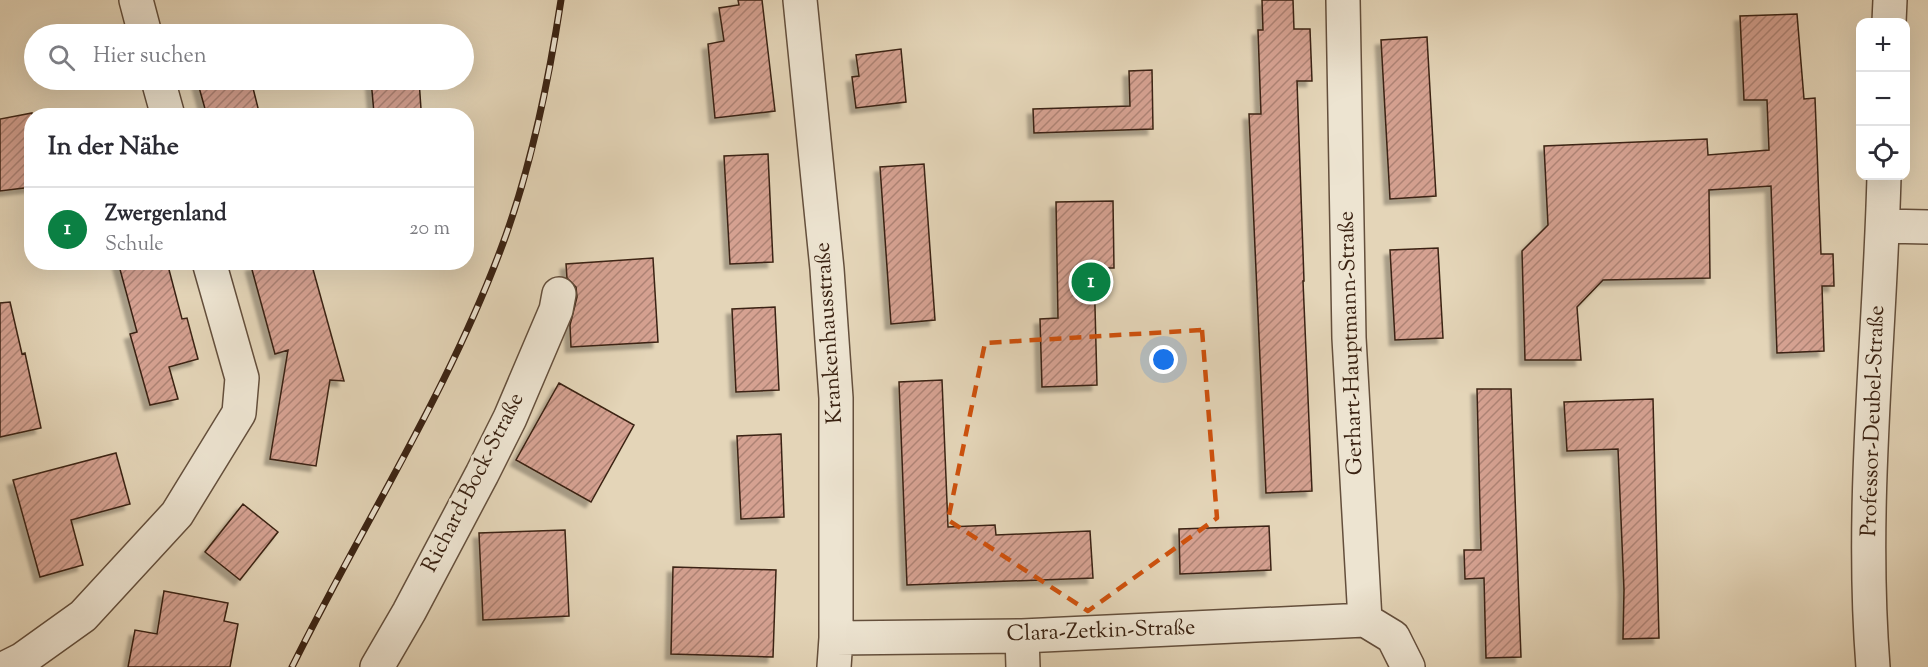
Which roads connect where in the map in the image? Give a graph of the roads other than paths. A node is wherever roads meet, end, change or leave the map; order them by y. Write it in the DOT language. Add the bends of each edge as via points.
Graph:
graph roads {
  1 [pos="135,0"];
  2 [pos="800,0"];
  3 [pos="1343,0"];
  4 [pos="1890,0"];
  5 [pos="1889,18"];
  6 [pos="142,24"];
  7 [pos="161,90"];
  8 [pos="166,108"];
  9 [pos="1884,180"];
  10 [pos="1883,226"];
  11 [pos="1928,227"];
  12 [pos="211,270"];
  13 [pos="559,294"];
  14 [pos="1365,620"];
  15 [pos="1023,652"];
  16 [pos="835,653"];
  17 [pos="7,667"];
  18 [pos="377,667"];
  19 [pos="1408,667"];
  20 [pos="1873,667"];
  1 -- 6 [label="street"];
  2 -- 16 [label="street, Krankenhausstraße" via="836,398"];
  3 -- 14 [label="street, Gerhart-Hauptmann-Straße" via="1349,338"];
  4 -- 5 [label="street"];
  7 -- 8 [label="street"];
  9 -- 10 [label="street, Professor-Deubel-Straße"];
  10 -- 11 [label="street"];
  10 -- 20 [label="street, Professor-Deubel-Straße" via="1869,471"];
  12 -- 17 [label="street" via="242,378 239,413 177,514 82,616"];
  13 -- 18 [label="street, Richard-Bock-Straße" via="556,310 510,418"];
  14 -- 15 [label="street, Clara-Zetkin-Straße"];
  14 -- 19 [label="street" via="1393,637"];
  15 -- 16 [label="street, Clara-Zetkin-Straße"];
}
